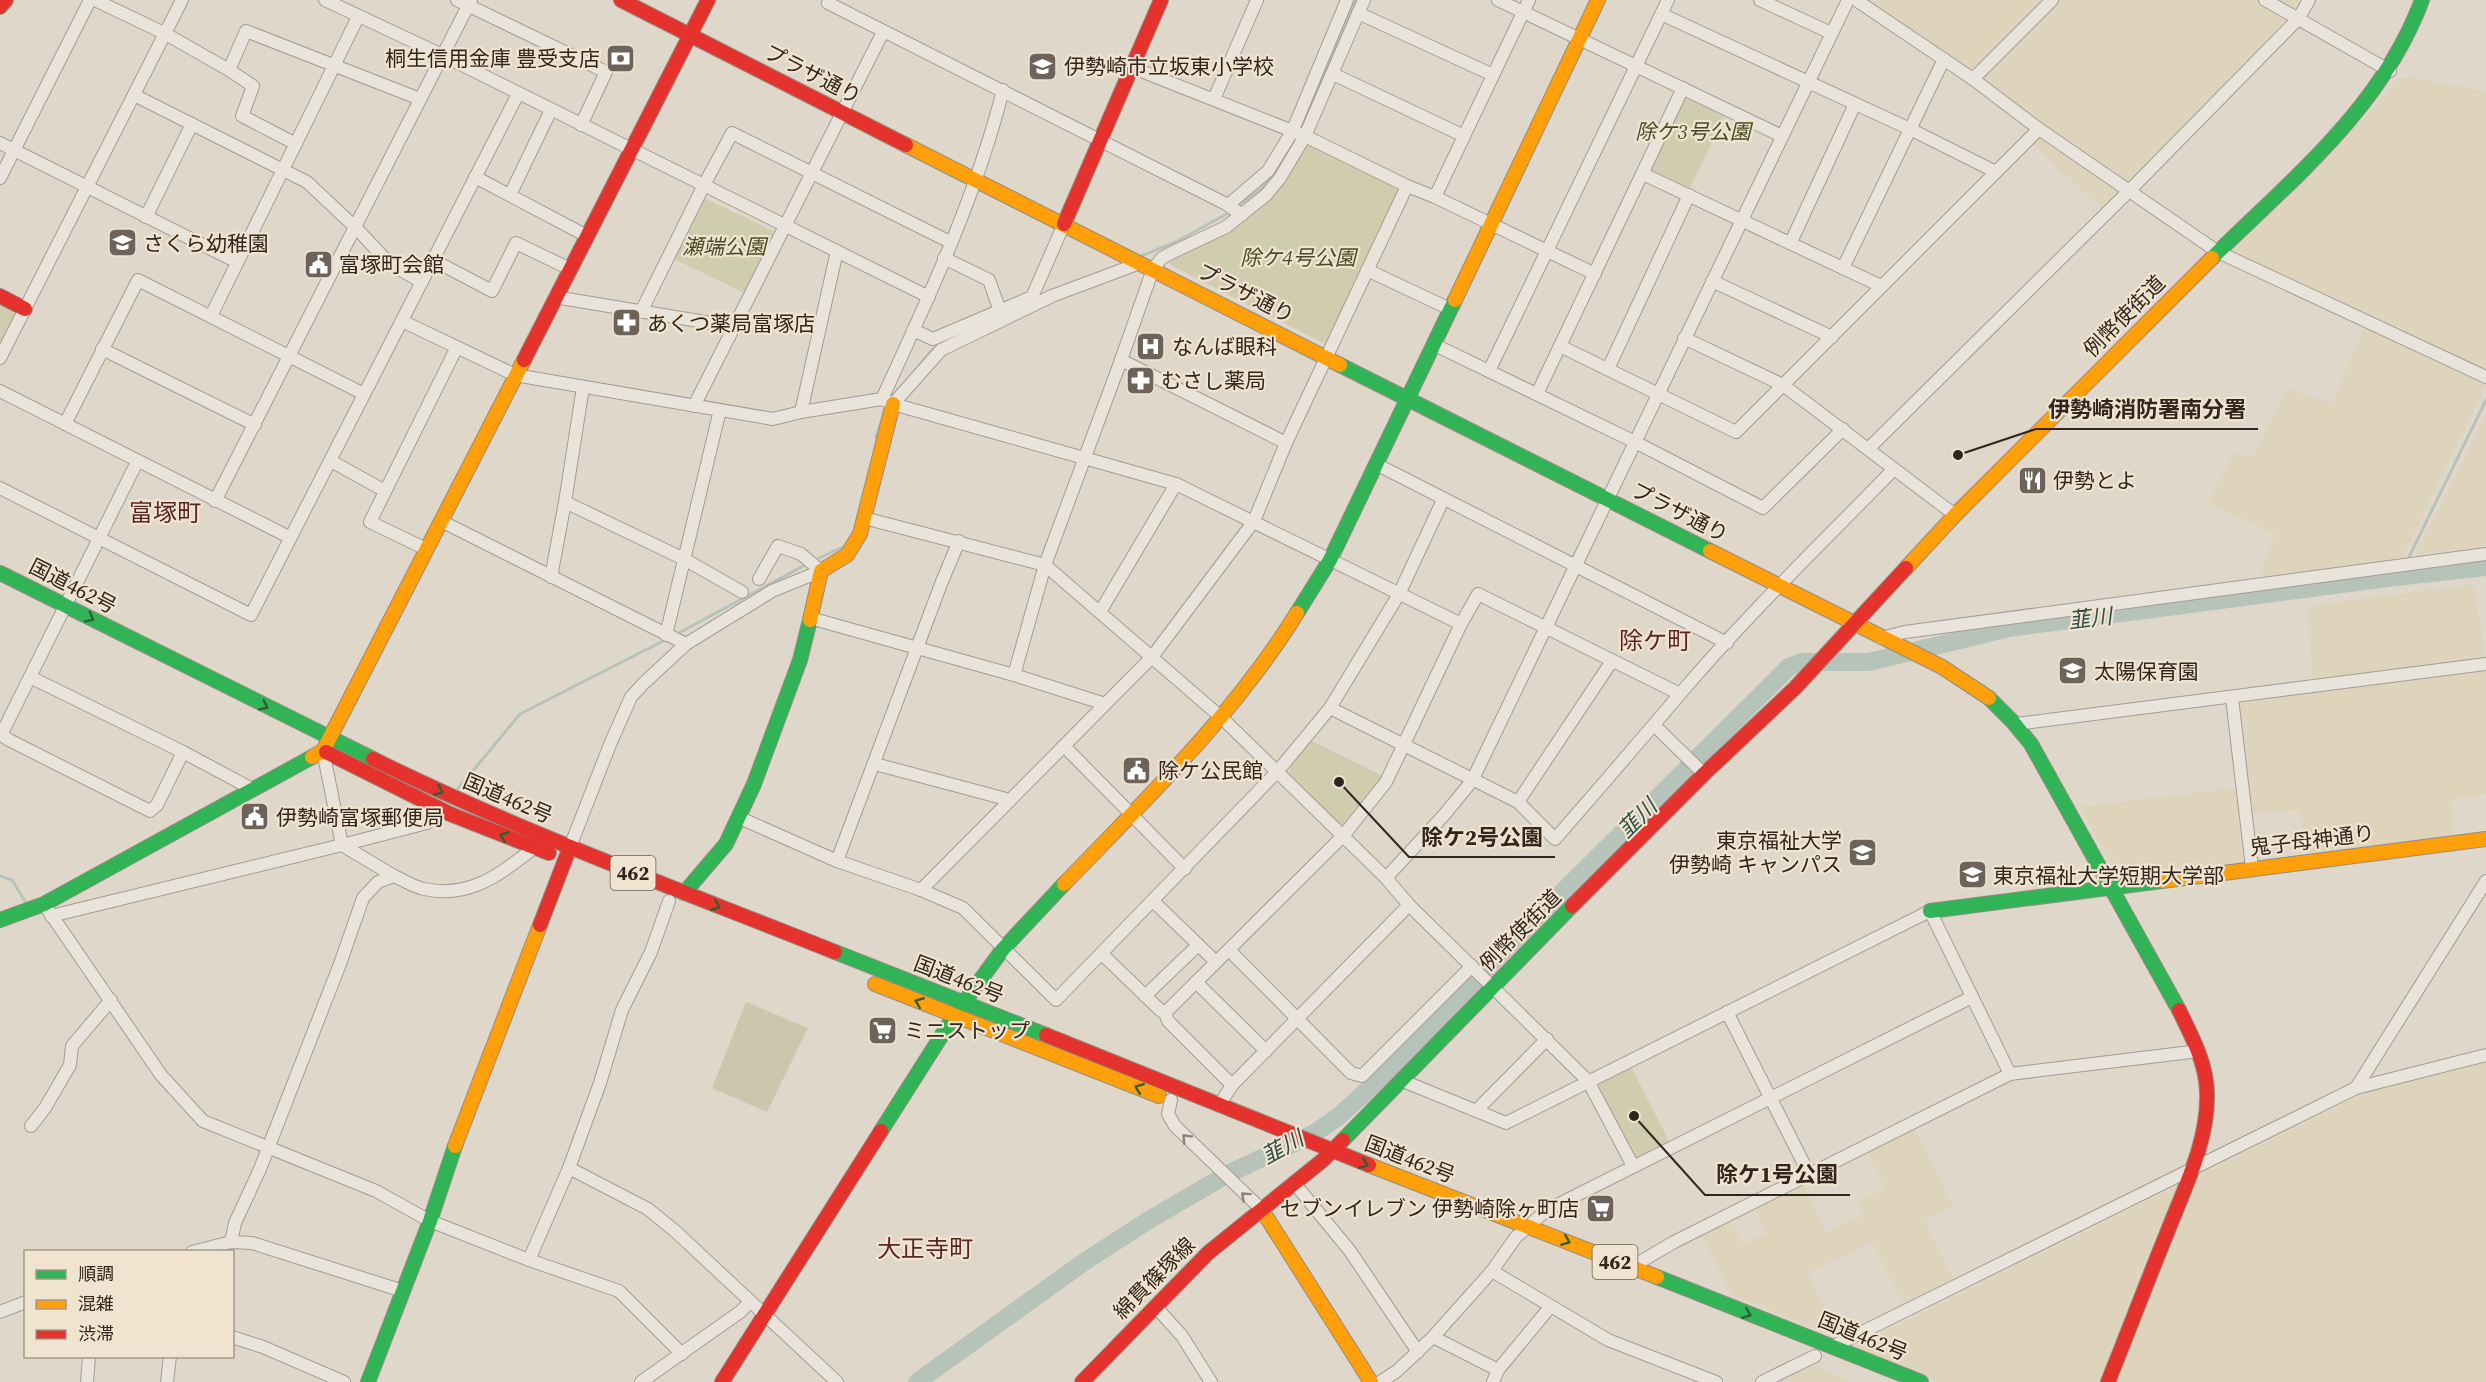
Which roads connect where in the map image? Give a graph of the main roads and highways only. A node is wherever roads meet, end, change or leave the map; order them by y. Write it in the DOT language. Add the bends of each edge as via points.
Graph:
graph roads {
  1 [pos="6,0"];
  2 [pos="621,0"];
  3 [pos="708,0"];
  4 [pos="1161,0"];
  5 [pos="1598,0"];
  6 [pos="2422,0"];
  7 [pos="0,7"];
  8 [pos="690,35"];
  9 [pos="1064,224"];
  10 [pos="0,296"];
  11 [pos="25,309"];
  12 [pos="1407,399"];
  13 [pos="887,401"];
  14 [pos="0,573"];
  15 [pos="0,587"];
  16 [pos="62,612"];
  17 [pos="1853,623"];
  18 [pos="200,689"];
  19 [pos="307,743"];
  20 [pos="326,745"];
  21 [pos="2486,839"];
  22 [pos="568,853"];
  23 [pos="2110,887"];
  24 [pos="684,893"];
  25 [pos="1930,910"];
  26 [pos="0,920"];
  27 [pos="754,935"];
  28 [pos="860,978"];
  29 [pos="965,1003"];
  30 [pos="954,1016"];
  31 [pos="1327,1156"];
  32 [pos="1262,1210"];
  33 [pos="1555,1252"];
  34 [pos="1793,1347"];
  35 [pos="1820,1358"];
  36 [pos="368,1382"];
  37 [pos="723,1382"];
  38 [pos="1082,1382"];
  39 [pos="1371,1382"];
  40 [pos="1921,1382"];
  41 [pos="2108,1382"];
  1 -- 7 [label="main road"];
  2 -- 8 [label="main road, プラザ通り"];
  3 -- 8 [label="main road"];
  4 -- 9 [label="main road"];
  5 -- 12 [label="main road"];
  6 -- 17 [label="main road, 例幣使街道" via="2390,71 2355,116 1955,515"];
  8 -- 9 [label="main road, プラザ通り"];
  8 -- 20 [label="main road"];
  9 -- 12 [label="main road, プラザ通り"];
  10 -- 11 [label="main road"];
  12 -- 17 [label="main road, プラザ通り"];
  12 -- 29 [label="main road" via="1330,560 1275,649 1222,718 1003,949"];
  13 -- 24 [label="main road" via="860,534 847,555 820,572 800,660 740,818 726,844"];
  14 -- 16 [label="main road, 国道462号 / 462"];
  15 -- 16 [label="main road, 国道462号 / 462"];
  16 -- 18 [label="main road, 国道462号 / 462"];
  16 -- 20 [label="main road, 国道462号 / 462, one-way"];
  17 -- 23 [label="main road, プラザ通り" via="1975,687 1995,702 2031,744"];
  17 -- 31 [label="main road, 例幣使街道" via="1805,676"];
  19 -- 20 [label="main road, 国道462号 / 462"];
  20 -- 22 [label="main road, 国道462号 / 462, one-way" via="436,790"];
  22 -- 20 [label="main road, 国道462号 / 462, one-way" via="534,848 440,810"];
  20 -- 26 [label="main road" via="254,790 44,904"];
  21 -- 23 [label="main road, 鬼子母神通り"];
  22 -- 24 [label="main road, 国道462号 / 462"];
  22 -- 27 [label="main road, 国道462号 / 462" via="669,901"];
  22 -- 36 [label="main road"];
  23 -- 25 [label="main road, 鬼子母神通り"];
  23 -- 41 [label="main road, プラザ通り" via="2172,993 2199,1051 2207,1092 2206,1115 2193,1167"];
  24 -- 29 [label="main road, 国道462号 / 462, one-way"];
  30 -- 28 [label="main road, 国道462号 / 462, one-way"];
  29 -- 30 [label="main road"];
  29 -- 31 [label="main road, 国道462号 / 462" via="1310,1142"];
  31 -- 30 [label="main road, 国道462号 / 462, one-way" via="1294,1149"];
  30 -- 37 [label="main road"];
  31 -- 32 [label="main road, 例幣使街道"];
  31 -- 33 [label="main road, 国道462号 / 462"];
  31 -- 40 [label="main road, 国道462号 / 462, one-way" via="1529,1227"];
  32 -- 38 [label="main road, 綿貫篠塚線" via="1208,1253"];
  32 -- 39 [label="main road"];
  34 -- 35 [label="main road, 国道462号"];
}
